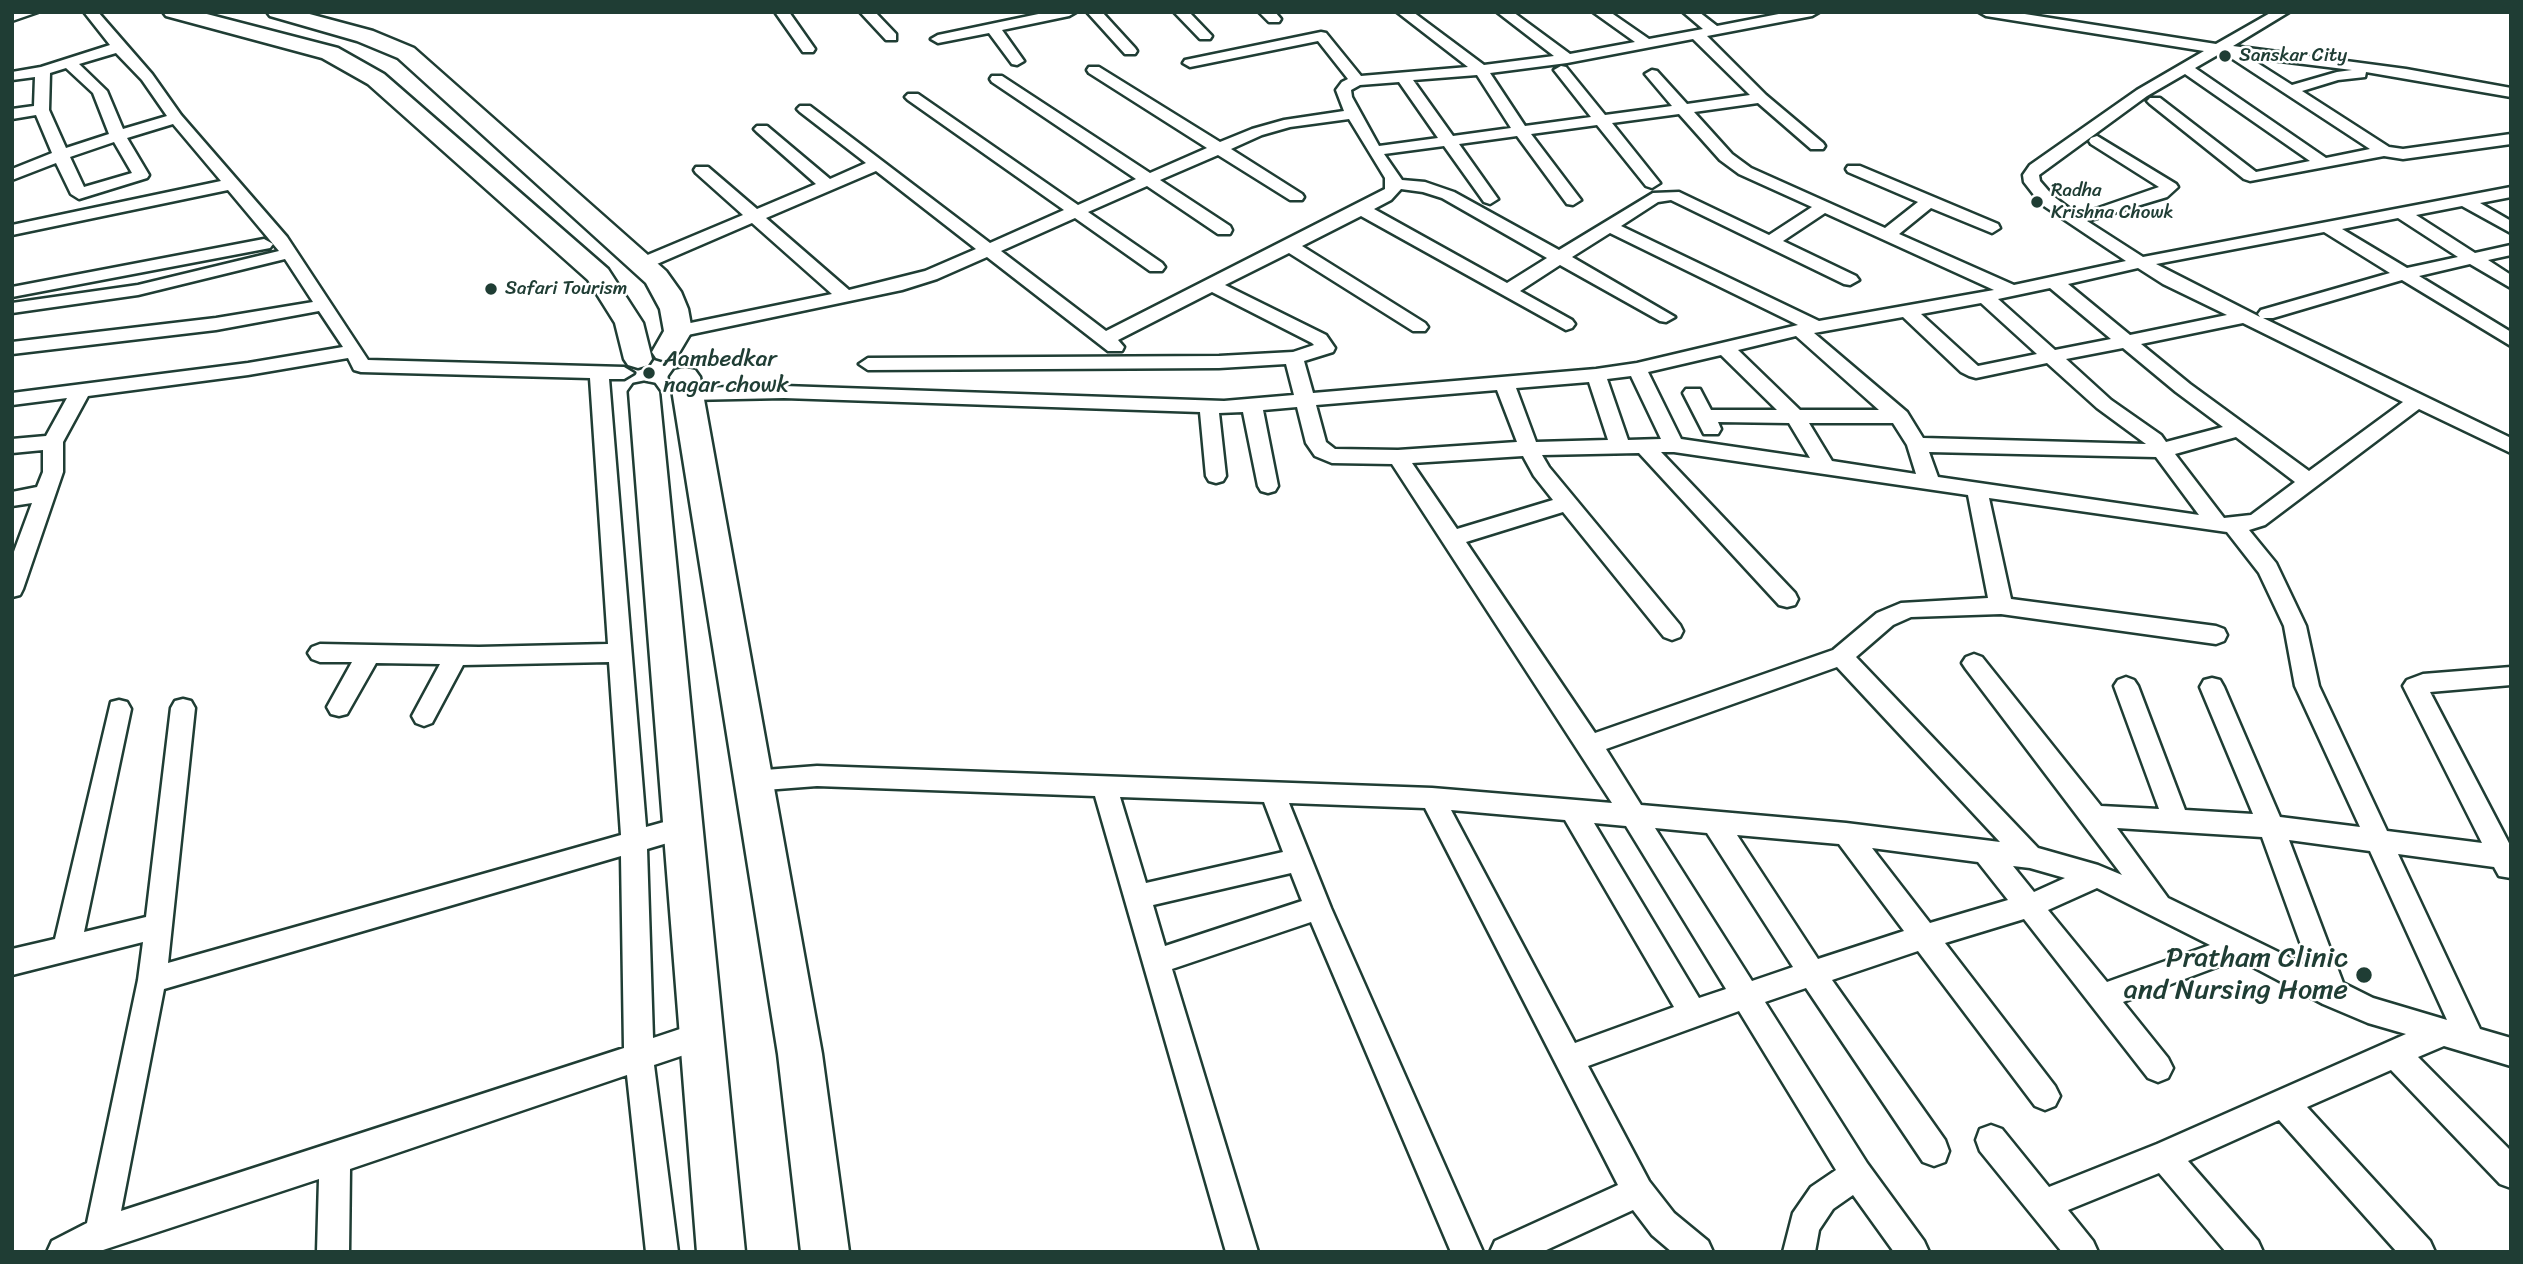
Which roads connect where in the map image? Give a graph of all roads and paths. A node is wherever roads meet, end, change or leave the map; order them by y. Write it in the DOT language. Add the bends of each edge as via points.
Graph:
graph roads {
  1 [pos="31,12"];
  2 [pos="92,12"];
  3 [pos="173,12"];
  4 [pos="277,12"];
  5 [pos="782,12"];
  6 [pos="867,12"];
  7 [pos="1069,12"];
  8 [pos="1094,12"];
  9 [pos="1181,12"];
  10 [pos="1404,12"];
  11 [pos="1504,12"];
  12 [pos="1600,12"];
  13 [pos="1690,12"];
  14 [pos="1812,12"];
  15 [pos="1986,12"];
  16 [pos="2283,12"];
  17 [pos="2300,12"];
  18 [pos="1788,14"];
  19 [pos="1039,15"];
  20 [pos="12,17"];
  21 [pos="1309,22"];
  22 [pos="992,28"];
  23 [pos="1716,32"];
  24 [pos="1697,35"];
  25 [pos="1205,36"];
  26 [pos="1321,36"];
  27 [pos="891,37"];
  28 [pos="938,39"];
  29 [pos="1649,45"];
  30 [pos="119,47"];
  31 [pos="808,49"];
  32 [pos="2228,50"];
  33 [pos="1129,51"];
  34 [pos="1017,61"];
  35 [pos="69,63"];
  36 [pos="1190,63"];
  37 [pos="1564,64"];
  38 [pos="2374,68"];
  39 [pos="1094,70"];
  40 [pos="1481,70"];
  41 [pos="43,71"];
  42 [pos="2190,71"];
  43 [pos="1652,74"];
  44 [pos="12,76"];
  45 [pos="1402,76"];
  46 [pos="997,79"];
  47 [pos="1357,80"];
  48 [pos="2291,90"];
  49 [pos="2511,93"];
  50 [pos="913,97"];
  51 [pos="1761,98"];
  52 [pos="2155,101"];
  53 [pos="805,109"];
  54 [pos="41,110"];
  55 [pos="1684,110"];
  56 [pos="12,114"];
  57 [pos="1354,114"];
  58 [pos="176,118"];
  59 [pos="1602,121"];
  60 [pos="762,129"];
  61 [pos="1521,131"];
  62 [pos="118,136"];
  63 [pos="2511,139"];
  64 [pos="2097,141"];
  65 [pos="1448,142"];
  66 [pos="1817,146"];
  67 [pos="1217,149"];
  68 [pos="1374,151"];
  69 [pos="2384,151"];
  70 [pos="61,155"];
  71 [pos="2323,163"];
  72 [pos="876,165"];
  73 [pos="1854,169"];
  74 [pos="702,170"];
  75 [pos="12,175"];
  76 [pos="1149,179"];
  77 [pos="1652,183"];
  78 [pos="232,184"];
  79 [pos="1395,184"];
  80 [pos="827,185"];
  81 [pos="2511,192"];
  82 [pos="1296,197"];
  83 [pos="1490,199"];
  84 [pos="1573,200"];
  85 [pos="1930,201"];
  86 [pos="2465,201"];
  87 [pos="1823,206"];
  88 [pos="1362,209"];
  89 [pos="1076,212"];
  90 [pos="2401,213"];
  91 [pos="756,215"];
  92 [pos="2090,217"];
  93 [pos="1609,226"];
  94 [pos="2327,227"];
  95 [pos="1992,228"];
  96 [pos="2511,228"];
  97 [pos="12,230"];
  98 [pos="1224,230"];
  99 [pos="1887,235"];
  100 [pos="1772,241"];
  101 [pos="1289,245"];
  102 [pos="285,247"];
  103 [pos="2511,250"];
  104 [pos="990,251"];
  105 [pos="1559,258"];
  106 [pos="2472,258"];
  107 [pos="2148,261"];
  108 [pos="644,263"];
  109 [pos="1156,267"];
  110 [pos="2404,274"];
  111 [pos="1850,280"];
  112 [pos="2053,281"];
  113 [pos="2511,283"];
  114 [pos="1211,285"];
  115 [pos="1507,291"];
  116 [pos="2012,291"];
  117 [pos="12,292"];
  118 [pos="845,296"];
  119 [pos="1985,296"];
  120 [pos="324,305"];
  121 [pos="12,307"];
  122 [pos="1907,311"];
  123 [pos="2267,314"];
  124 [pos="1666,317"];
  125 [pos="2245,317"];
  126 [pos="1566,324"];
  127 [pos="1419,327"];
  128 [pos="1808,329"];
  129 [pos="1105,339"];
  130 [pos="2511,340"];
  131 [pos="2125,341"];
  132 [pos="12,348"];
  133 [pos="1725,348"];
  134 [pos="355,351"];
  135 [pos="1294,358"];
  136 [pos="2050,359"];
  137 [pos="680,363"];
  138 [pos="867,364"];
  139 [pos="1132,364"];
  140 [pos="1637,369"];
  141 [pos="626,374"];
  142 [pos="1596,375"];
  143 [pos="1505,384"];
  144 [pos="81,390"];
  145 [pos="1693,393"];
  146 [pos="12,399"];
  147 [pos="2417,401"];
  148 [pos="1305,402"];
  149 [pos="1252,406"];
  150 [pos="1209,407"];
  151 [pos="1705,416"];
  152 [pos="1795,416"];
  153 [pos="1900,417"];
  154 [pos="2237,430"];
  155 [pos="2511,432"];
  156 [pos="53,442"];
  157 [pos="1620,445"];
  158 [pos="1643,445"];
  159 [pos="1674,445"];
  160 [pos="1917,445"];
  161 [pos="12,446"];
  162 [pos="2511,446"];
  163 [pos="1529,449"];
  164 [pos="2161,450"];
  165 [pos="1720,451"];
  166 [pos="1398,457"];
  167 [pos="1825,466"];
  168 [pos="1216,476"];
  169 [pos="2310,482"];
  170 [pos="1930,484"];
  171 [pos="1268,486"];
  172 [pos="1977,491"];
  173 [pos="46,493"];
  174 [pos="12,499"];
  175 [pos="1567,503"];
  176 [pos="2226,525"];
  177 [pos="1452,538"];
  178 [pos="20,547"];
  179 [pos="12,589"];
  180 [pos="1787,599"];
  181 [pos="2001,606"];
  182 [pos="1672,631"];
  183 [pos="2216,635"];
  184 [pos="320,653"];
  185 [pos="622,653"];
  186 [pos="369,654"];
  187 [pos="457,655"];
  188 [pos="1841,656"];
  189 [pos="1974,663"];
  190 [pos="2511,676"];
  191 [pos="2126,686"];
  192 [pos="2211,687"];
  193 [pos="339,707"];
  194 [pos="183,708"];
  195 [pos="119,709"];
  196 [pos="424,716"];
  197 [pos="1590,745"];
  198 [pos="752,780"];
  199 [pos="1104,785"];
  200 [pos="1272,791"];
  201 [pos="1432,798"];
  202 [pos="1573,811"];
  203 [pos="2094,816"];
  204 [pos="1635,817"];
  205 [pos="2176,820"];
  206 [pos="1716,825"];
  207 [pos="2271,827"];
  208 [pos="682,828"];
  209 [pos="1846,834"];
  210 [pos="2379,840"];
  211 [pos="635,841"];
  212 [pos="1986,852"];
  213 [pos="2030,857"];
  214 [pos="1299,860"];
  215 [pos="2508,863"];
  216 [pos="2098,876"];
  217 [pos="1135,897"];
  218 [pos="2029,906"];
  219 [pos="2160,907"];
  220 [pos="1318,908"];
  221 [pos="159,926"];
  222 [pos="1923,937"];
  223 [pos="2238,947"];
  224 [pos="67,948"];
  225 [pos="12,962"];
  226 [pos="1154,962"];
  227 [pos="1813,975"];
  228 [pos="152,981"];
  229 [pos="2333,995"];
  230 [pos="2102,997"];
  231 [pos="1744,998"];
  232 [pos="1693,1013"];
  233 [pos="2443,1032"];
  234 [pos="701,1036"];
  235 [pos="2471,1041"];
  236 [pos="2507,1053"];
  237 [pos="2396,1055"];
  238 [pos="639,1057"];
  239 [pos="1569,1059"];
  240 [pos="2158,1068"];
  241 [pos="2045,1096"];
  242 [pos="2284,1104"];
  243 [pos="1991,1140"];
  244 [pos="1934,1151"];
  245 [pos="2164,1156"];
  246 [pos="335,1159"];
  247 [pos="2511,1172"];
  248 [pos="1856,1174"];
  249 [pos="1638,1192"];
  250 [pos="2045,1204"];
  251 [pos="102,1233"];
  252 [pos="63,1252"];
  253 [pos="333,1252"];
  254 [pos="662,1252"];
  255 [pos="721,1252"];
  256 [pos="825,1252"];
  257 [pos="1242,1252"];
  258 [pos="1467,1252"];
  259 [pos="1506,1252"];
  260 [pos="1697,1252"];
  261 [pos="1799,1252"];
  262 [pos="1913,1252"];
  263 [pos="2082,1252"];
  264 [pos="2247,1252"];
  265 [pos="2419,1252"];
  1 -- 20 [label="street"];
  2 -- 30 [label="street"];
  3 -- 141 [label="highway" via="330,53 376,79 598,275 629,323"];
  4 -- 108 [label="highway" via="365,36 406,53"];
  5 -- 31 [label="street"];
  6 -- 27 [label="street"];
  7 -- 19 [label="street"];
  8 -- 33 [label="street"];
  9 -- 25 [label="street"];
  10 -- 40 [label="street"];
  11 -- 37 [label="street"];
  12 -- 29 [label="street"];
  13 -- 23 [label="street"];
  14 -- 18 [label="street"];
  15 -- 32 [label="street"];
  16 -- 32 [label="street"];
  17 -- 32 [label="street"];
  18 -- 23 [label="street"];
  19 -- 22 [label="street"];
  21 -- 26 [label="street"];
  22 -- 28 [label="street"];
  22 -- 34 [label="street"];
  23 -- 24 [label="street"];
  24 -- 29 [label="street"];
  24 -- 51 [label="street"];
  26 -- 36 [label="street"];
  26 -- 47 [label="street"];
  29 -- 37 [label="street"];
  30 -- 35 [label="street"];
  30 -- 58 [label="street"];
  32 -- 38 [label="street"];
  32 -- 42 [label="street"];
  32 -- 48 [label="street"];
  35 -- 41 [label="street"];
  35 -- 62 [label="street" via="100,91"];
  37 -- 40 [label="street"];
  37 -- 59 [label="street"];
  38 -- 48 [label="street"];
  38 -- 49 [label="street"];
  39 -- 67 [label="street"];
  40 -- 45 [label="street"];
  40 -- 61 [label="street"];
  41 -- 44 [label="street"];
  41 -- 54 [label="street"];
  42 -- 52 [label="street"];
  42 -- 71 [label="street"];
  42 -- 107 [label="street" via="2061,150 2031,175 2047,200"];
  43 -- 55 [label="street"];
  45 -- 47 [label="street"];
  45 -- 65 [label="street"];
  46 -- 76 [label="street"];
  47 -- 57 [label="street" via="1343,90"];
  48 -- 69 [label="street"];
  50 -- 89 [label="street"];
  51 -- 55 [label="street"];
  51 -- 66 [label="street"];
  52 -- 64 [label="street"];
  52 -- 71 [label="street" via="2255,176"];
  53 -- 72 [label="street"];
  54 -- 56 [label="street"];
  54 -- 70 [label="street"];
  55 -- 59 [label="street"];
  55 -- 87 [label="street" via="1737,165"];
  57 -- 67 [label="street" via="1273,126"];
  57 -- 68 [label="street"];
  58 -- 62 [label="street"];
  58 -- 78 [label="street"];
  59 -- 61 [label="street"];
  59 -- 77 [label="street"];
  60 -- 80 [label="street"];
  61 -- 65 [label="street"];
  61 -- 84 [label="street"];
  62 -- 70 [label="street"];
  62 -- 70 [label="street" via="141,175 79,194"];
  63 -- 69 [label="street" via="2403,154"];
  64 -- 92 [label="street" via="2050,179 2061,197"];
  64 -- 92 [label="street" via="2169,187 2161,194"];
  65 -- 68 [label="street"];
  65 -- 83 [label="street"];
  67 -- 76 [label="street"];
  67 -- 82 [label="street"];
  68 -- 79 [label="street"];
  69 -- 71 [label="street"];
  70 -- 75 [label="street"];
  72 -- 80 [label="street"];
  72 -- 104 [label="street"];
  73 -- 85 [label="street"];
  74 -- 91 [label="street"];
  76 -- 89 [label="street"];
  76 -- 98 [label="street"];
  78 -- 97 [label="street"];
  78 -- 102 [label="street"];
  79 -- 88 [label="street" via="1385,197"];
  79 -- 105 [label="street" via="1448,195"];
  80 -- 91 [label="street"];
  81 -- 86 [label="street"];
  85 -- 95 [label="street"];
  85 -- 99 [label="street"];
  86 -- 90 [label="street"];
  86 -- 96 [label="street"];
  87 -- 99 [label="street"];
  87 -- 100 [label="street"];
  88 -- 101 [label="street"];
  88 -- 115 [label="street"];
  89 -- 104 [label="street"];
  89 -- 109 [label="street"];
  90 -- 94 [label="street"];
  90 -- 106 [label="street"];
  91 -- 108 [label="street"];
  91 -- 118 [label="street"];
  92 -- 107 [label="street"];
  93 -- 100 [label="street" via="1653,198 1673,195"];
  93 -- 105 [label="street"];
  93 -- 128 [label="street"];
  94 -- 107 [label="street"];
  94 -- 110 [label="street"];
  99 -- 116 [label="street"];
  100 -- 111 [label="street"];
  101 -- 114 [label="street"];
  101 -- 127 [label="street"];
  102 -- 117 [label="street"];
  102 -- 120 [label="street"];
  102 -- 121 [label="street" via="138,290"];
  103 -- 106 [label="street"];
  104 -- 118 [label="street" via="931,275"];
  104 -- 129 [label="street"];
  105 -- 115 [label="street"];
  105 -- 124 [label="street"];
  106 -- 110 [label="street"];
  106 -- 113 [label="street"];
  107 -- 112 [label="street"];
  107 -- 123 [label="street"];
  107 -- 125 [label="street"];
  108 -- 137 [label="highway" via="667,292 674,310"];
  110 -- 123 [label="street"];
  110 -- 130 [label="street"];
  112 -- 116 [label="street"];
  112 -- 131 [label="street"];
  114 -- 129 [label="street"];
  114 -- 135 [label="street" via="1324,342 1322,352"];
  115 -- 126 [label="street"];
  116 -- 119 [label="street"];
  118 -- 137 [label="street"];
  119 -- 122 [label="street"];
  119 -- 136 [label="street"];
  120 -- 132 [label="street" via="215,324"];
  120 -- 134 [label="street"];
  122 -- 128 [label="street"];
  122 -- 136 [label="street" via="1976,372"];
  123 -- 155 [label="street"];
  125 -- 131 [label="street"];
  125 -- 147 [label="street"];
  128 -- 133 [label="street"];
  128 -- 153 [label="street"];
  129 -- 139 [label="street"];
  131 -- 136 [label="street"];
  131 -- 154 [label="street"];
  133 -- 140 [label="street"];
  133 -- 152 [label="street"];
  134 -- 141 [label="street" via="361,366"];
  134 -- 144 [label="street"];
  135 -- 139 [label="street"];
  135 -- 148 [label="street"];
  136 -- 164 [label="street" via="2146,433"];
  137 -- 141 [label="highway" via="672,386"];
  137 -- 150 [label="street" via="772,392"];
  137 -- 198 [label="highway"];
  138 -- 139 [label="street"];
  140 -- 142 [label="street"];
  140 -- 159 [label="street"];
  141 -- 185 [label="street"];
  141 -- 208 [label="highway"];
  142 -- 143 [label="street"];
  142 -- 157 [label="street"];
  143 -- 148 [label="street"];
  143 -- 163 [label="street"];
  144 -- 146 [label="street"];
  144 -- 156 [label="street"];
  145 -- 151 [label="street"];
  147 -- 162 [label="street"];
  147 -- 169 [label="street"];
  148 -- 149 [label="street"];
  148 -- 166 [label="street" via="1322,451 1346,458"];
  149 -- 150 [label="street"];
  149 -- 171 [label="street"];
  150 -- 168 [label="street"];
  151 -- 152 [label="street"];
  151 -- 165 [label="street"];
  152 -- 153 [label="street"];
  152 -- 167 [label="street"];
  153 -- 160 [label="street"];
  154 -- 164 [label="street"];
  154 -- 169 [label="street"];
  156 -- 161 [label="street"];
  156 -- 173 [label="street" via="53,472"];
  157 -- 158 [label="street"];
  157 -- 163 [label="street"];
  158 -- 159 [label="street"];
  158 -- 180 [label="street"];
  159 -- 165 [label="street"];
  160 -- 164 [label="street"];
  160 -- 170 [label="street"];
  163 -- 166 [label="street"];
  163 -- 175 [label="street"];
  164 -- 176 [label="street"];
  165 -- 167 [label="street"];
  166 -- 177 [label="street"];
  167 -- 170 [label="street"];
  169 -- 176 [label="street" via="2258,520"];
  170 -- 172 [label="street"];
  172 -- 176 [label="street"];
  172 -- 181 [label="street"];
  173 -- 174 [label="street"];
  173 -- 178 [label="street"];
  175 -- 177 [label="street"];
  175 -- 182 [label="street"];
  176 -- 210 [label="street" via="2268,569 2295,626 2307,686"];
  177 -- 197 [label="street"];
  178 -- 179 [label="street"];
  181 -- 183 [label="street"];
  181 -- 188 [label="street" via="1909,609 1885,619"];
  184 -- 186 [label="street"];
  185 -- 187 [label="street"];
  185 -- 211 [label="street"];
  186 -- 187 [label="street"];
  186 -- 193 [label="street"];
  187 -- 196 [label="street"];
  188 -- 197 [label="street"];
  188 -- 213 [label="street"];
  189 -- 203 [label="street"];
  190 -- 215 [label="street" via="2415,687"];
  191 -- 205 [label="street"];
  192 -- 207 [label="street"];
  194 -- 221 [label="street"];
  195 -- 224 [label="street"];
  197 -- 204 [label="street"];
  198 -- 199 [label="street" via="817,776"];
  198 -- 256 [label="highway" via="800,1054"];
  199 -- 200 [label="street"];
  199 -- 217 [label="street"];
  200 -- 201 [label="street"];
  200 -- 214 [label="street"];
  201 -- 202 [label="street"];
  201 -- 239 [label="street"];
  202 -- 204 [label="street"];
  202 -- 232 [label="street"];
  203 -- 205 [label="street"];
  203 -- 219 [label="street"];
  204 -- 206 [label="street"];
  204 -- 231 [label="street"];
  205 -- 207 [label="street"];
  206 -- 209 [label="street"];
  206 -- 227 [label="street"];
  207 -- 210 [label="street"];
  207 -- 229 [label="street"];
  208 -- 211 [label="street"];
  208 -- 234 [label="highway"];
  209 -- 212 [label="street"];
  209 -- 222 [label="street"];
  210 -- 215 [label="street"];
  210 -- 235 [label="street"];
  211 -- 228 [label="street"];
  211 -- 238 [label="street"];
  212 -- 213 [label="street"];
  212 -- 218 [label="street"];
  213 -- 216 [label="street"];
  214 -- 217 [label="street"];
  214 -- 220 [label="street"];
  216 -- 218 [label="street"];
  216 -- 219 [label="street"];
  217 -- 226 [label="street"];
  218 -- 222 [label="street"];
  218 -- 230 [label="street"];
  219 -- 223 [label="street"];
  220 -- 226 [label="street"];
  220 -- 258 [label="street"];
  221 -- 224 [label="street"];
  221 -- 228 [label="street"];
  222 -- 227 [label="street"];
  222 -- 241 [label="street"];
  223 -- 229 [label="street"];
  223 -- 230 [label="street"];
  224 -- 225 [label="street"];
  226 -- 257 [label="street"];
  227 -- 231 [label="street"];
  227 -- 244 [label="street"];
  228 -- 251 [label="street"];
  229 -- 233 [label="street"];
  230 -- 240 [label="street"];
  231 -- 232 [label="street"];
  231 -- 248 [label="street"];
  232 -- 239 [label="street"];
  233 -- 235 [label="street"];
  233 -- 237 [label="street"];
  234 -- 238 [label="street"];
  234 -- 255 [label="highway"];
  235 -- 236 [label="street"];
  237 -- 242 [label="street"];
  237 -- 247 [label="street"];
  238 -- 246 [label="street"];
  238 -- 254 [label="street"];
  239 -- 249 [label="street"];
  242 -- 245 [label="street"];
  242 -- 265 [label="street"];
  243 -- 250 [label="street"];
  245 -- 250 [label="street"];
  245 -- 264 [label="street"];
  246 -- 251 [label="street"];
  246 -- 253 [label="street"];
  248 -- 261 [label="street" via="1822,1198 1804,1224"];
  248 -- 262 [label="street"];
  249 -- 259 [label="street"];
  249 -- 260 [label="street" via="1663,1224"];
  250 -- 263 [label="street"];
  251 -- 252 [label="street"];
}
